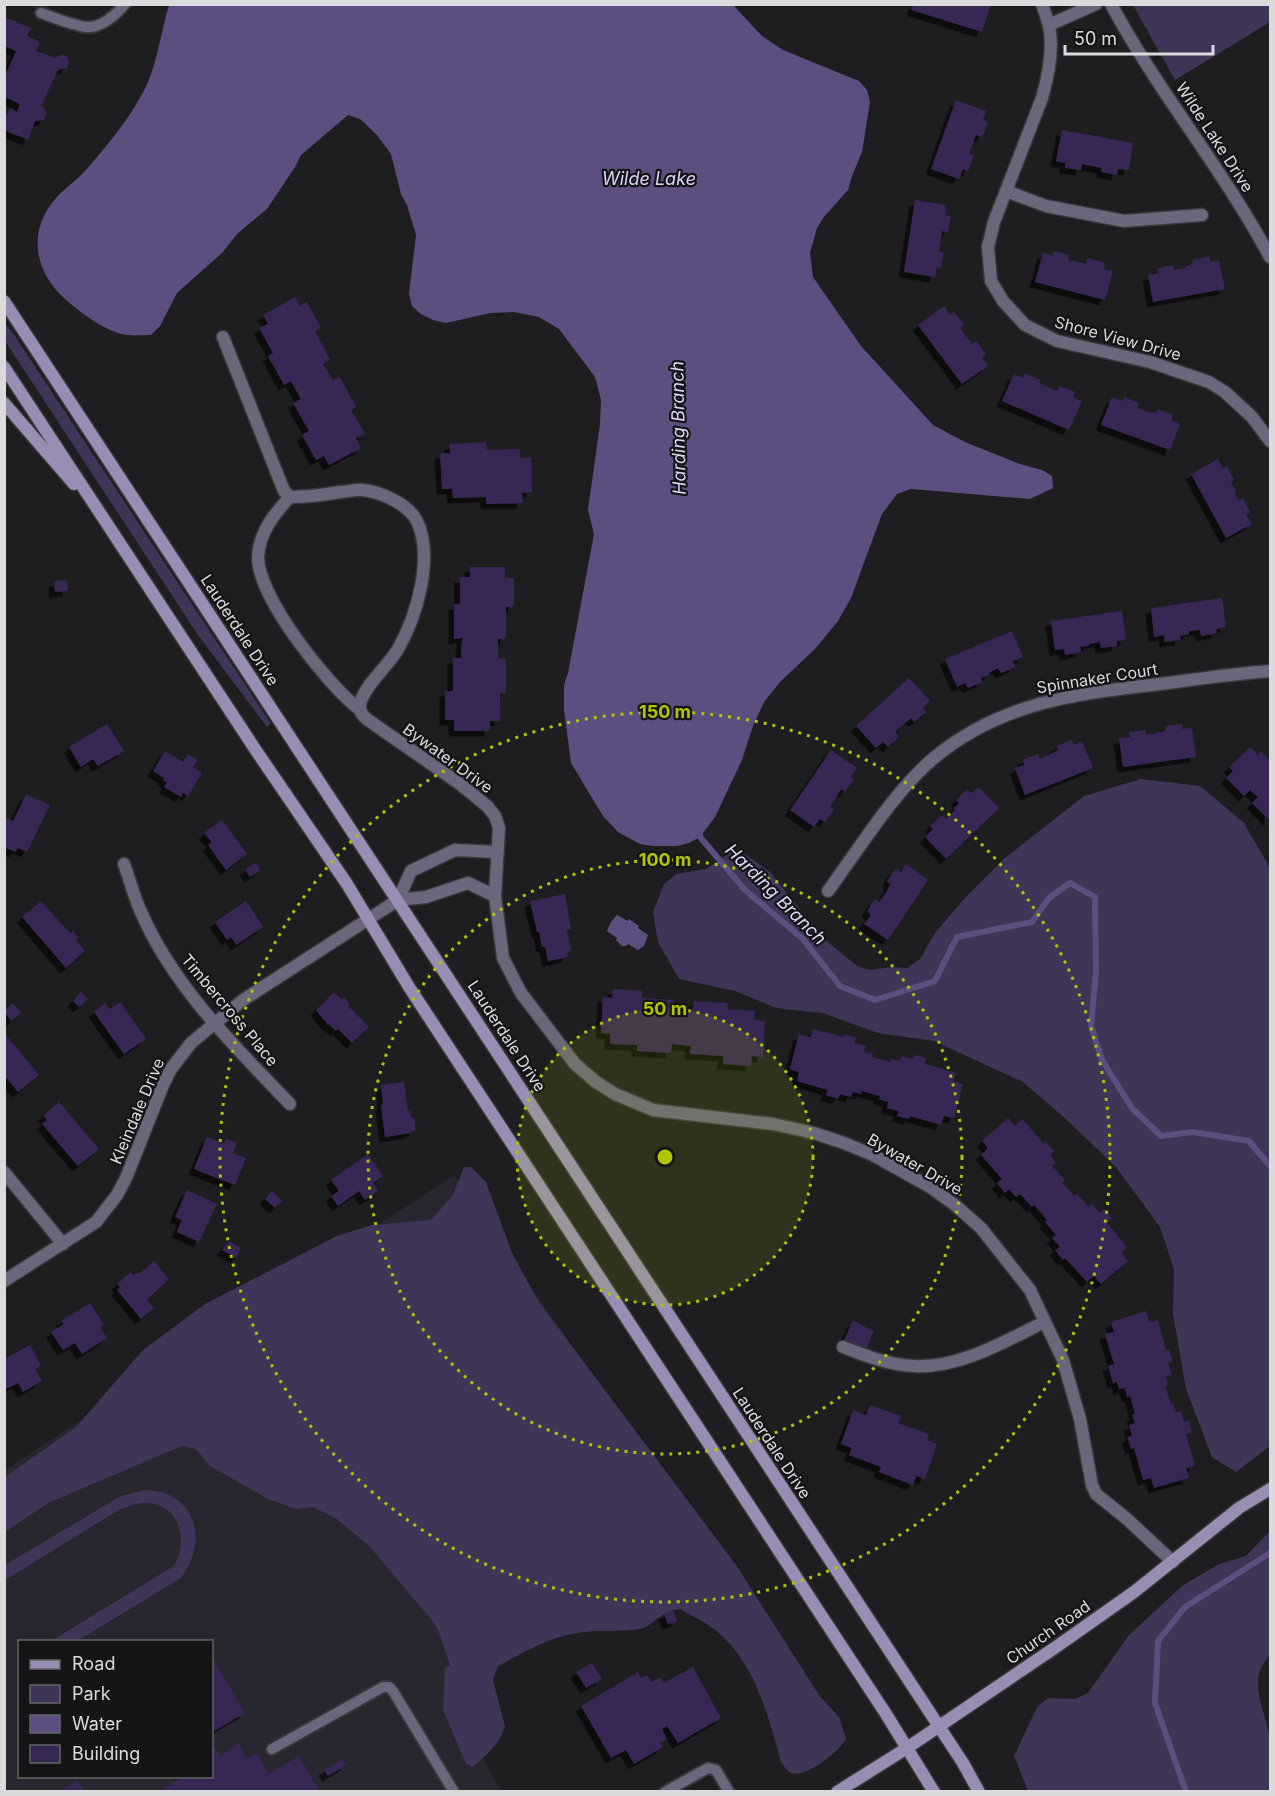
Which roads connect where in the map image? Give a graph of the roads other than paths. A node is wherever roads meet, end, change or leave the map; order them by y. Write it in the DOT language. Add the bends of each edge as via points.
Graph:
graph roads {
  1 [pos="125,4"];
  2 [pos="1042,4"];
  3 [pos="1096,4"];
  4 [pos="1111,4"];
  5 [pos="40,13"];
  6 [pos="1048,25"];
  7 [pos="1006,192"];
  8 [pos="1202,215"];
  9 [pos="1270,257"];
  10 [pos="4,301"];
  11 [pos="223,337"];
  12 [pos="4,367"];
  13 [pos="4,403"];
  14 [pos="1270,441"];
  15 [pos="290,497"];
  16 [pos="105,521"];
  17 [pos="1270,671"];
  18 [pos="360,709"];
  19 [pos="497,852"];
  20 [pos="124,864"];
  21 [pos="828,891"];
  22 [pos="495,896"];
  23 [pos="398,900"];
  24 [pos="368,919"];
  25 [pos="215,1022"];
  26 [pos="290,1104"];
  27 [pos="4,1172"];
  28 [pos="63,1244"];
  29 [pos="4,1281"];
  30 [pos="1044,1322"];
  31 [pos="843,1347"];
  32 [pos="1270,1489"];
  33 [pos="1173,1562"];
  34 [pos="938,1727"];
  35 [pos="907,1748"];
  36 [pos="272,1749"];
  37 [pos="454,1791"];
  38 [pos="665,1791"];
  39 [pos="729,1791"];
  40 [pos="837,1791"];
  41 [pos="934,1791"];
  42 [pos="979,1791"];
  1 -- 5 [label="lane" via="100,24 88,27"];
  2 -- 6 [label="street, Shore View Drive"];
  3 -- 6 [label="street"];
  4 -- 9 [label="street, Wilde Lake Drive"];
  6 -- 7 [label="street, Shore View Drive" via="1051,48 1046,81"];
  7 -- 8 [label="street" via="1046,206 1124,221"];
  7 -- 14 [label="street, Shore View Drive" via="994,222 988,261 991,281 1025,325 1057,341 1150,362 1209,381 1252,417"];
  10 -- 23 [label="main road, Lauderdale Drive"];
  11 -- 15 [label="street" via="284,491"];
  12 -- 16 [label="main road"];
  13 -- 16 [label="main road"];
  15 -- 18 [label="street" via="270,520 262,539 258,557 261,576 289,627 326,678"];
  15 -- 18 [label="street" via="362,490 383,495 416,520 425,568 410,625 398,650 362,696"];
  16 -- 24 [label="main road"];
  17 -- 21 [label="street, Spinnaker Court" via="1088,693 1032,705 985,724 959,738 904,788"];
  18 -- 19 [label="street, Bywater Drive" via="368,720 487,806 499,828"];
  19 -- 22 [label="street, Bywater Drive"];
  19 -- 23 [label="street" via="455,850 411,871"];
  20 -- 25 [label="street, Timbercross Place" via="140,912 164,955"];
  22 -- 23 [label="street, Kleindale Drive" via="468,883 426,897"];
  22 -- 30 [label="street, Bywater Drive" via="503,958 521,993 575,1064 596,1082 653,1110 773,1124 814,1133 873,1155 930,1187 981,1228 1030,1290"];
  23 -- 24 [label="street, Kleindale Drive"];
  23 -- 34 [label="main road, Lauderdale Drive"];
  24 -- 25 [label="street, Kleindale Drive"];
  24 -- 35 [label="main road"];
  25 -- 26 [label="street, Timbercross Place"];
  25 -- 28 [label="street, Kleindale Drive" via="191,1043 171,1069 117,1195 96,1222"];
  27 -- 28 [label="street"];
  28 -- 29 [label="street, Kleindale Drive"];
  30 -- 31 [label="street" via="985,1351 935,1365 879,1360"];
  30 -- 33 [label="street, Bywater Drive" via="1063,1360 1096,1494"];
  32 -- 33 [label="main road, Church Road" via="1239,1508"];
  33 -- 34 [label="main road, Church Road" via="1093,1622"];
  34 -- 35 [label="main road, Church Road"];
  34 -- 42 [label="main road, Lauderdale Drive"];
  35 -- 40 [label="main road, Church Road"];
  35 -- 41 [label="main road"];
  36 -- 37 [label="lane" via="383,1687 389,1688"];
  38 -- 39 [label="lane" via="712,1768"];
}
